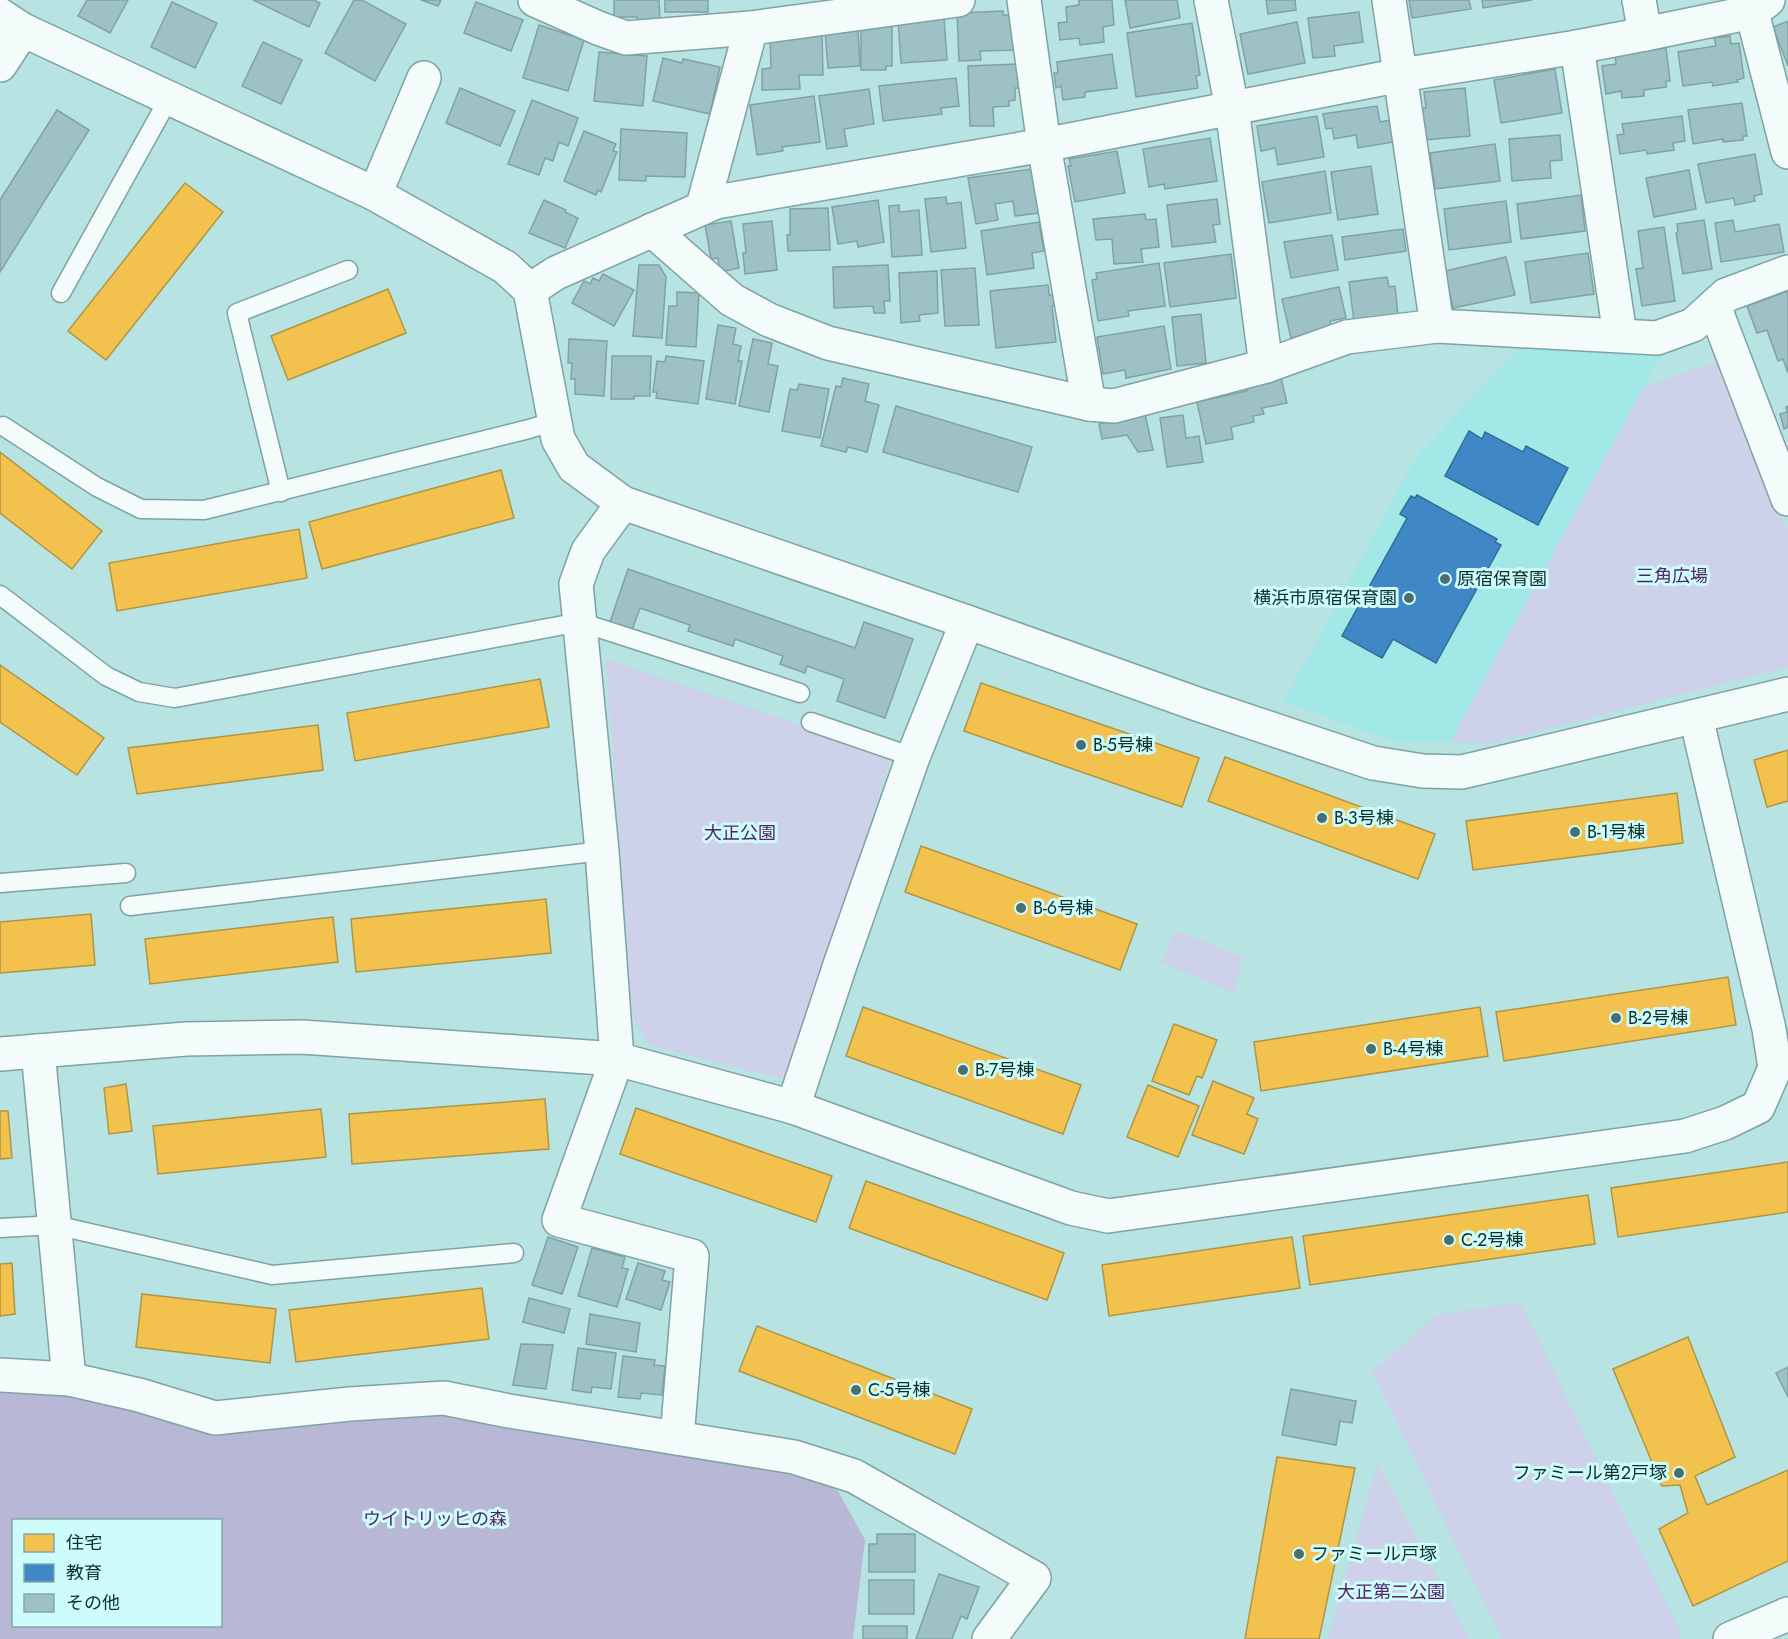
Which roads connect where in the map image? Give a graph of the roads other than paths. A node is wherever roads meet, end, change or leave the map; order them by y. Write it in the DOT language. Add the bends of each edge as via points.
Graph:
graph roads {
  1 [pos="535,0"];
  2 [pos="958,0"];
  3 [pos="1024,0"];
  4 [pos="1211,0"];
  5 [pos="1389,0"];
  6 [pos="1639,0"];
  7 [pos="1760,6"];
  8 [pos="598,14"];
  9 [pos="12,22"];
  10 [pos="752,28"];
  11 [pos="1645,34"];
  12 [pos="1577,47"];
  13 [pos="0,65"];
  14 [pos="1401,75"];
  15 [pos="424,78"];
  16 [pos="169,98"];
  17 [pos="1232,108"];
  18 [pos="1044,145"];
  19 [pos="1788,152"];
  20 [pos="375,194"];
  21 [pos="704,206"];
  22 [pos="652,230"];
  23 [pos="348,270"];
  24 [pos="1788,272"];
  25 [pos="530,290"];
  26 [pos="61,293"];
  27 [pos="1714,306"];
  28 [pos="1437,326"];
  29 [pos="1620,335"];
  30 [pos="1266,366"];
  31 [pos="1089,404"];
  32 [pos="555,421"];
  33 [pos="3,426"];
  34 [pos="281,492"];
  35 [pos="1788,499"];
  36 [pos="623,503"];
  37 [pos="0,595"];
  38 [pos="580,622"];
  39 [pos="967,622"];
  40 [pos="800,693"];
  41 [pos="1788,694"];
  42 [pos="1696,717"];
  43 [pos="811,722"];
  44 [pos="913,756"];
  45 [pos="602,851"];
  46 [pos="126,873"];
  47 [pos="0,883"];
  48 [pos="130,906"];
  49 [pos="38,1051"];
  50 [pos="0,1054"];
  51 [pos="617,1059"];
  52 [pos="793,1107"];
  53 [pos="55,1225"];
  54 [pos="0,1228"];
  55 [pos="514,1253"];
  56 [pos="0,1375"];
  57 [pos="69,1379"];
  58 [pos="677,1438"];
  59 [pos="1788,1614"];
  60 [pos="989,1639"];
  61 [pos="1730,1639"];
  1 -- 8 [label="street"];
  2 -- 10 [label="street"];
  3 -- 18 [label="street"];
  4 -- 17 [label="street"];
  5 -- 14 [label="street"];
  6 -- 11 [label="street"];
  7 -- 11 [label="street"];
  7 -- 19 [label="street"];
  8 -- 10 [label="street" via="626,38"];
  9 -- 13 [label="street"];
  9 -- 16 [label="street"];
  10 -- 21 [label="street"];
  11 -- 12 [label="street"];
  12 -- 14 [label="street"];
  12 -- 29 [label="street"];
  14 -- 17 [label="street"];
  14 -- 28 [label="street"];
  15 -- 20 [label="street"];
  16 -- 20 [label="street"];
  16 -- 26 [label="lane"];
  17 -- 18 [label="street"];
  17 -- 30 [label="street"];
  18 -- 21 [label="street"];
  18 -- 31 [label="street"];
  20 -- 25 [label="street" via="505,267"];
  21 -- 22 [label="street"];
  22 -- 25 [label="street" via="556,273"];
  22 -- 31 [label="street" via="732,300 789,328 828,343"];
  23 -- 34 [label="lane" via="237,313"];
  24 -- 27 [label="street" via="1726,295"];
  25 -- 32 [label="street"];
  27 -- 29 [label="street" via="1693,325 1657,338"];
  27 -- 35 [label="street"];
  28 -- 29 [label="street"];
  28 -- 30 [label="street" via="1347,337"];
  30 -- 31 [label="street" via="1114,406"];
  32 -- 34 [label="lane"];
  32 -- 36 [label="street" via="558,439 574,467"];
  33 -- 34 [label="lane" via="98,487 141,509 204,510"];
  36 -- 38 [label="street" via="588,551 576,584"];
  36 -- 39 [label="street"];
  37 -- 38 [label="lane" via="106,676 139,692 175,698"];
  38 -- 40 [label="lane"];
  38 -- 45 [label="street"];
  39 -- 42 [label="street" via="1373,763 1423,771 1462,772"];
  39 -- 44 [label="street"];
  41 -- 42 [label="street"];
  42 -- 52 [label="street" via="1769,1029 1774,1068 1758,1107 1725,1123 1685,1136 1108,1216 1071,1208"];
  43 -- 44 [label="lane"];
  44 -- 52 [label="street"];
  45 -- 48 [label="lane"];
  45 -- 51 [label="street"];
  46 -- 47 [label="lane"];
  49 -- 50 [label="street"];
  49 -- 51 [label="street" via="186,1039 302,1037"];
  49 -- 53 [label="street"];
  51 -- 52 [label="street"];
  51 -- 58 [label="street" via="560,1220 692,1256"];
  53 -- 54 [label="lane"];
  53 -- 55 [label="lane" via="272,1275"];
  53 -- 57 [label="street"];
  56 -- 57 [label="street"];
  57 -- 58 [label="street" via="215,1418 444,1398"];
  58 -- 60 [label="street" via="794,1457 854,1476 1034,1578"];
  59 -- 61 [label="street"];
}
